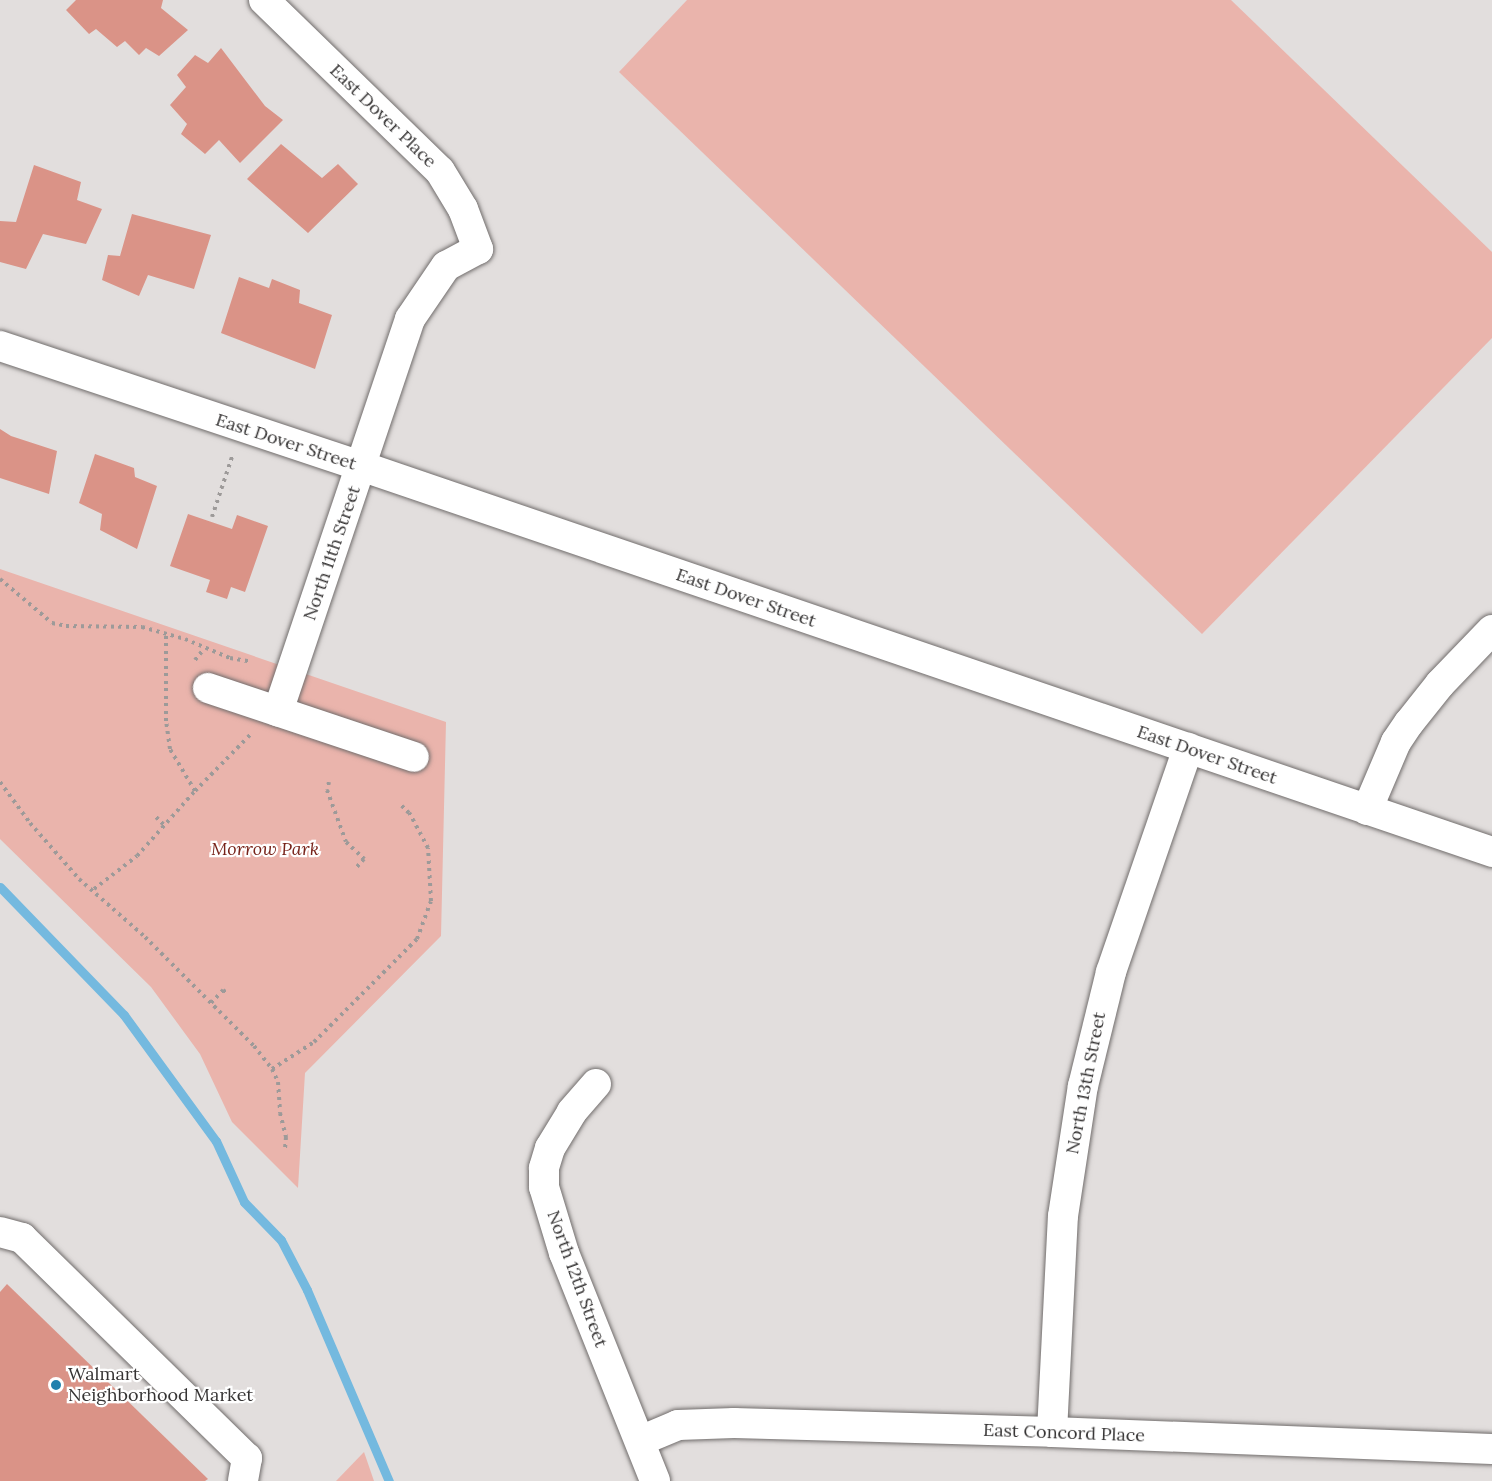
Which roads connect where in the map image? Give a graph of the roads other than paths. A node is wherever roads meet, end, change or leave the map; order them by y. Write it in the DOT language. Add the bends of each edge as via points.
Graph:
graph roads {
  1 [pos="264,0"];
  2 [pos="478,249"];
  3 [pos="0,346"];
  4 [pos="361,466"];
  5 [pos="1492,630"];
  6 [pos="208,688"];
  7 [pos="278,711"];
  8 [pos="1188,748"];
  9 [pos="414,757"];
  10 [pos="1367,810"];
  11 [pos="1492,852"];
  12 [pos="596,1084"];
  13 [pos="0,1232"];
  14 [pos="1052,1432"];
  15 [pos="640,1441"];
  16 [pos="1492,1449"];
  17 [pos="243,1481"];
  18 [pos="655,1481"];
  1 -- 2 [label="street, East Dover Place" via="440,171 463,209"];
  2 -- 4 [label="street, North 11th Street" via="446,266 410,319"];
  3 -- 4 [label="street, East Dover Street"];
  4 -- 7 [label="street, North 11th Street"];
  4 -- 8 [label="street, East Dover Street"];
  5 -- 10 [label="street" via="1408,723"];
  6 -- 7 [label="street"];
  7 -- 9 [label="street"];
  8 -- 10 [label="street, East Dover Street"];
  8 -- 14 [label="street, North 13th Street" via="1111,972 1083,1086 1064,1216"];
  10 -- 11 [label="street, East Dover Street"];
  12 -- 15 [label="street, North 12th Street" via="572,1112 550,1148 544,1187 564,1253"];
  13 -- 17 [label="street" via="22,1238 247,1458"];
  14 -- 15 [label="street, East Concord Place" via="699,1423 678,1425"];
  14 -- 16 [label="street, East Concord Place"];
  15 -- 18 [label="street, North 12th Street"];
}
